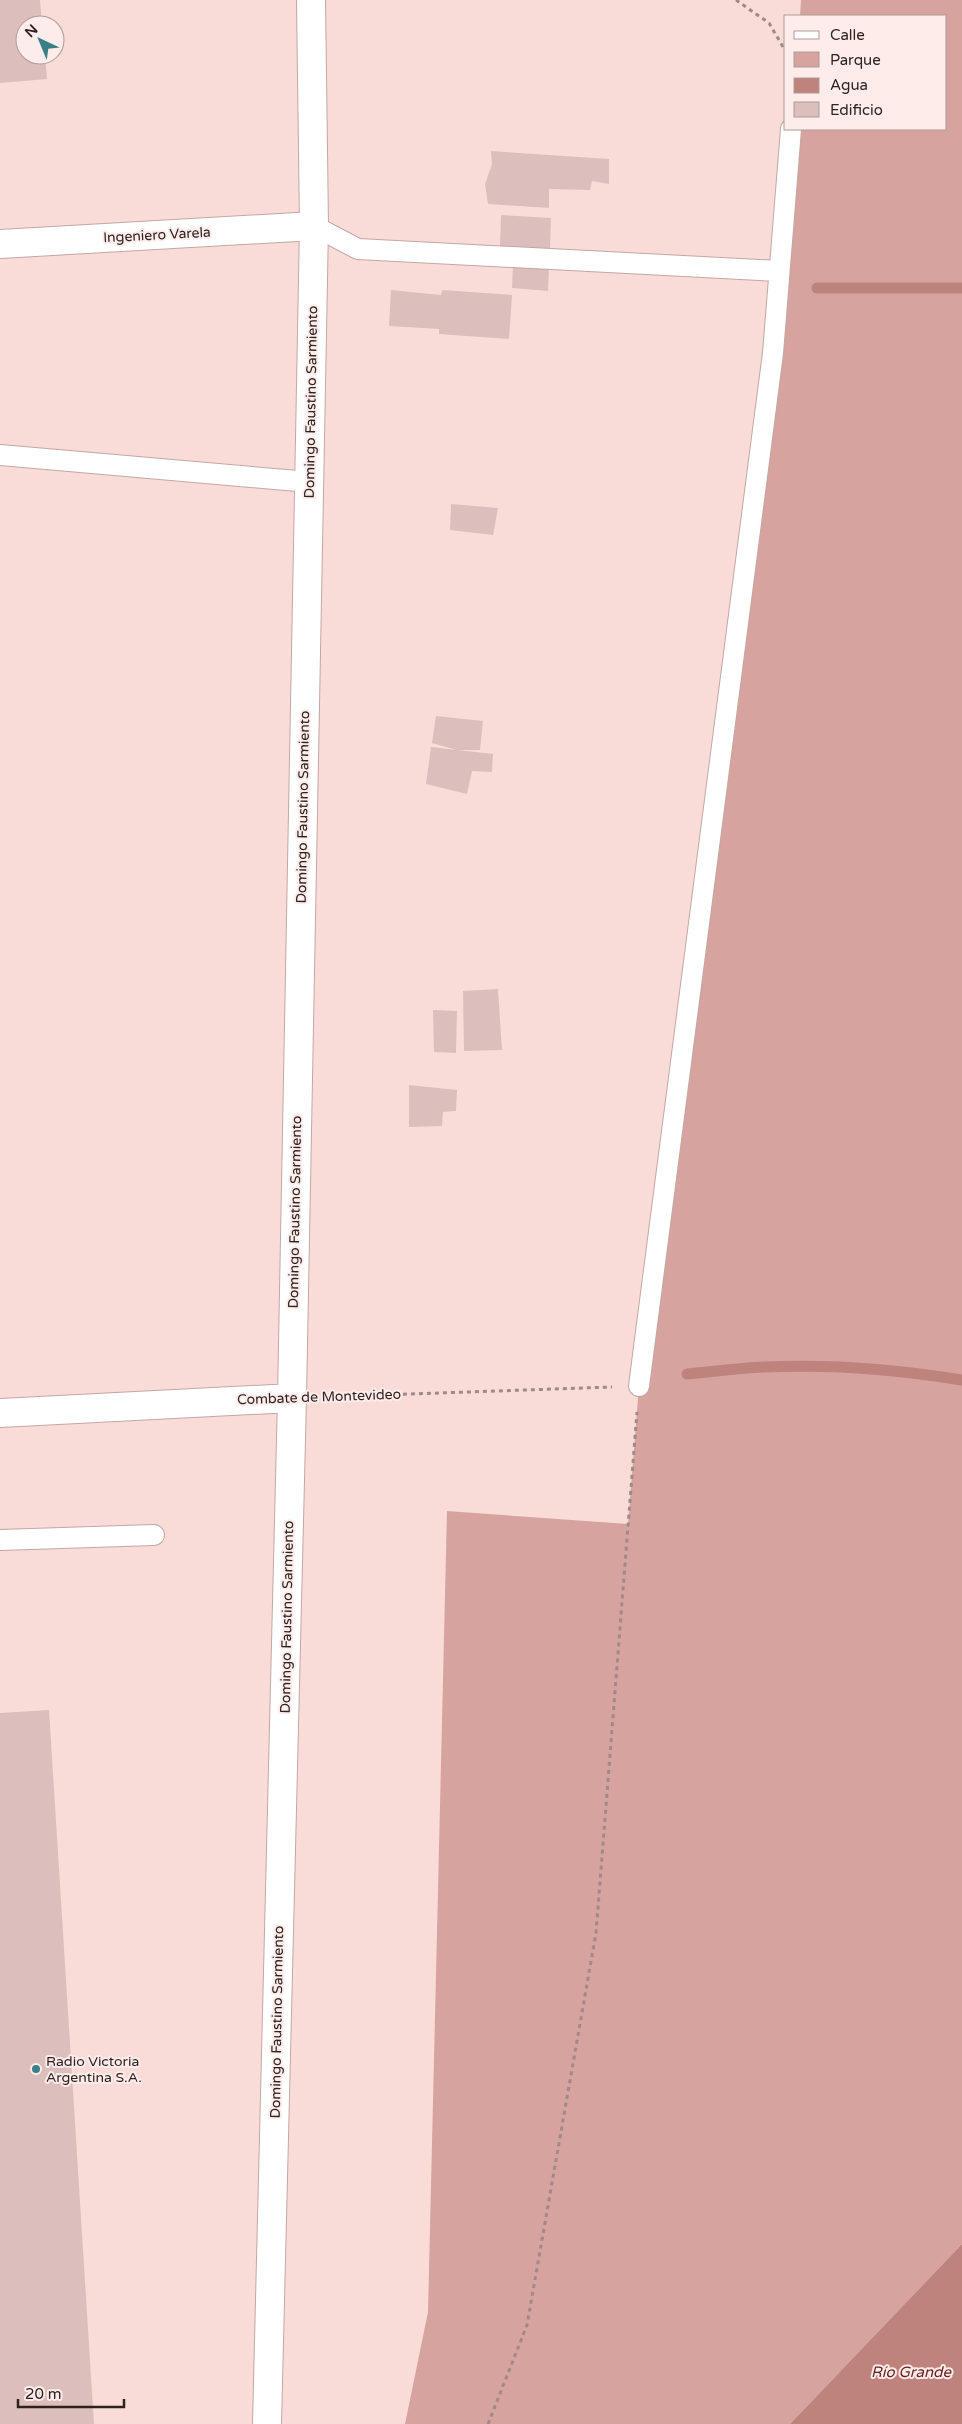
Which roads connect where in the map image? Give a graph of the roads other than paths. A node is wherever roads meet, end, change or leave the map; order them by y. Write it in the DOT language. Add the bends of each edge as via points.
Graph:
graph roads {
  1 [pos="311,0"];
  2 [pos="791,130"];
  3 [pos="314,226"];
  4 [pos="0,244"];
  5 [pos="779,271"];
  6 [pos="0,455"];
  7 [pos="309,482"];
  8 [pos="639,1386"];
  9 [pos="292,1398"];
  10 [pos="0,1413"];
  11 [pos="154,1535"];
  12 [pos="0,1540"];
  13 [pos="267,2424"];
  1 -- 3 [label="street, Domingo Faustino Sarmiento"];
  2 -- 5 [label="lane"];
  3 -- 4 [label="street, Ingeniero Varela"];
  3 -- 5 [label="lane" via="358,249"];
  3 -- 7 [label="street, Domingo Faustino Sarmiento"];
  5 -- 8 [label="lane" via="774,353"];
  6 -- 7 [label="lane"];
  7 -- 9 [label="street, Domingo Faustino Sarmiento"];
  9 -- 10 [label="street, Combate de Montevideo"];
  9 -- 13 [label="street, Domingo Faustino Sarmiento"];
  11 -- 12 [label="lane"];
}
